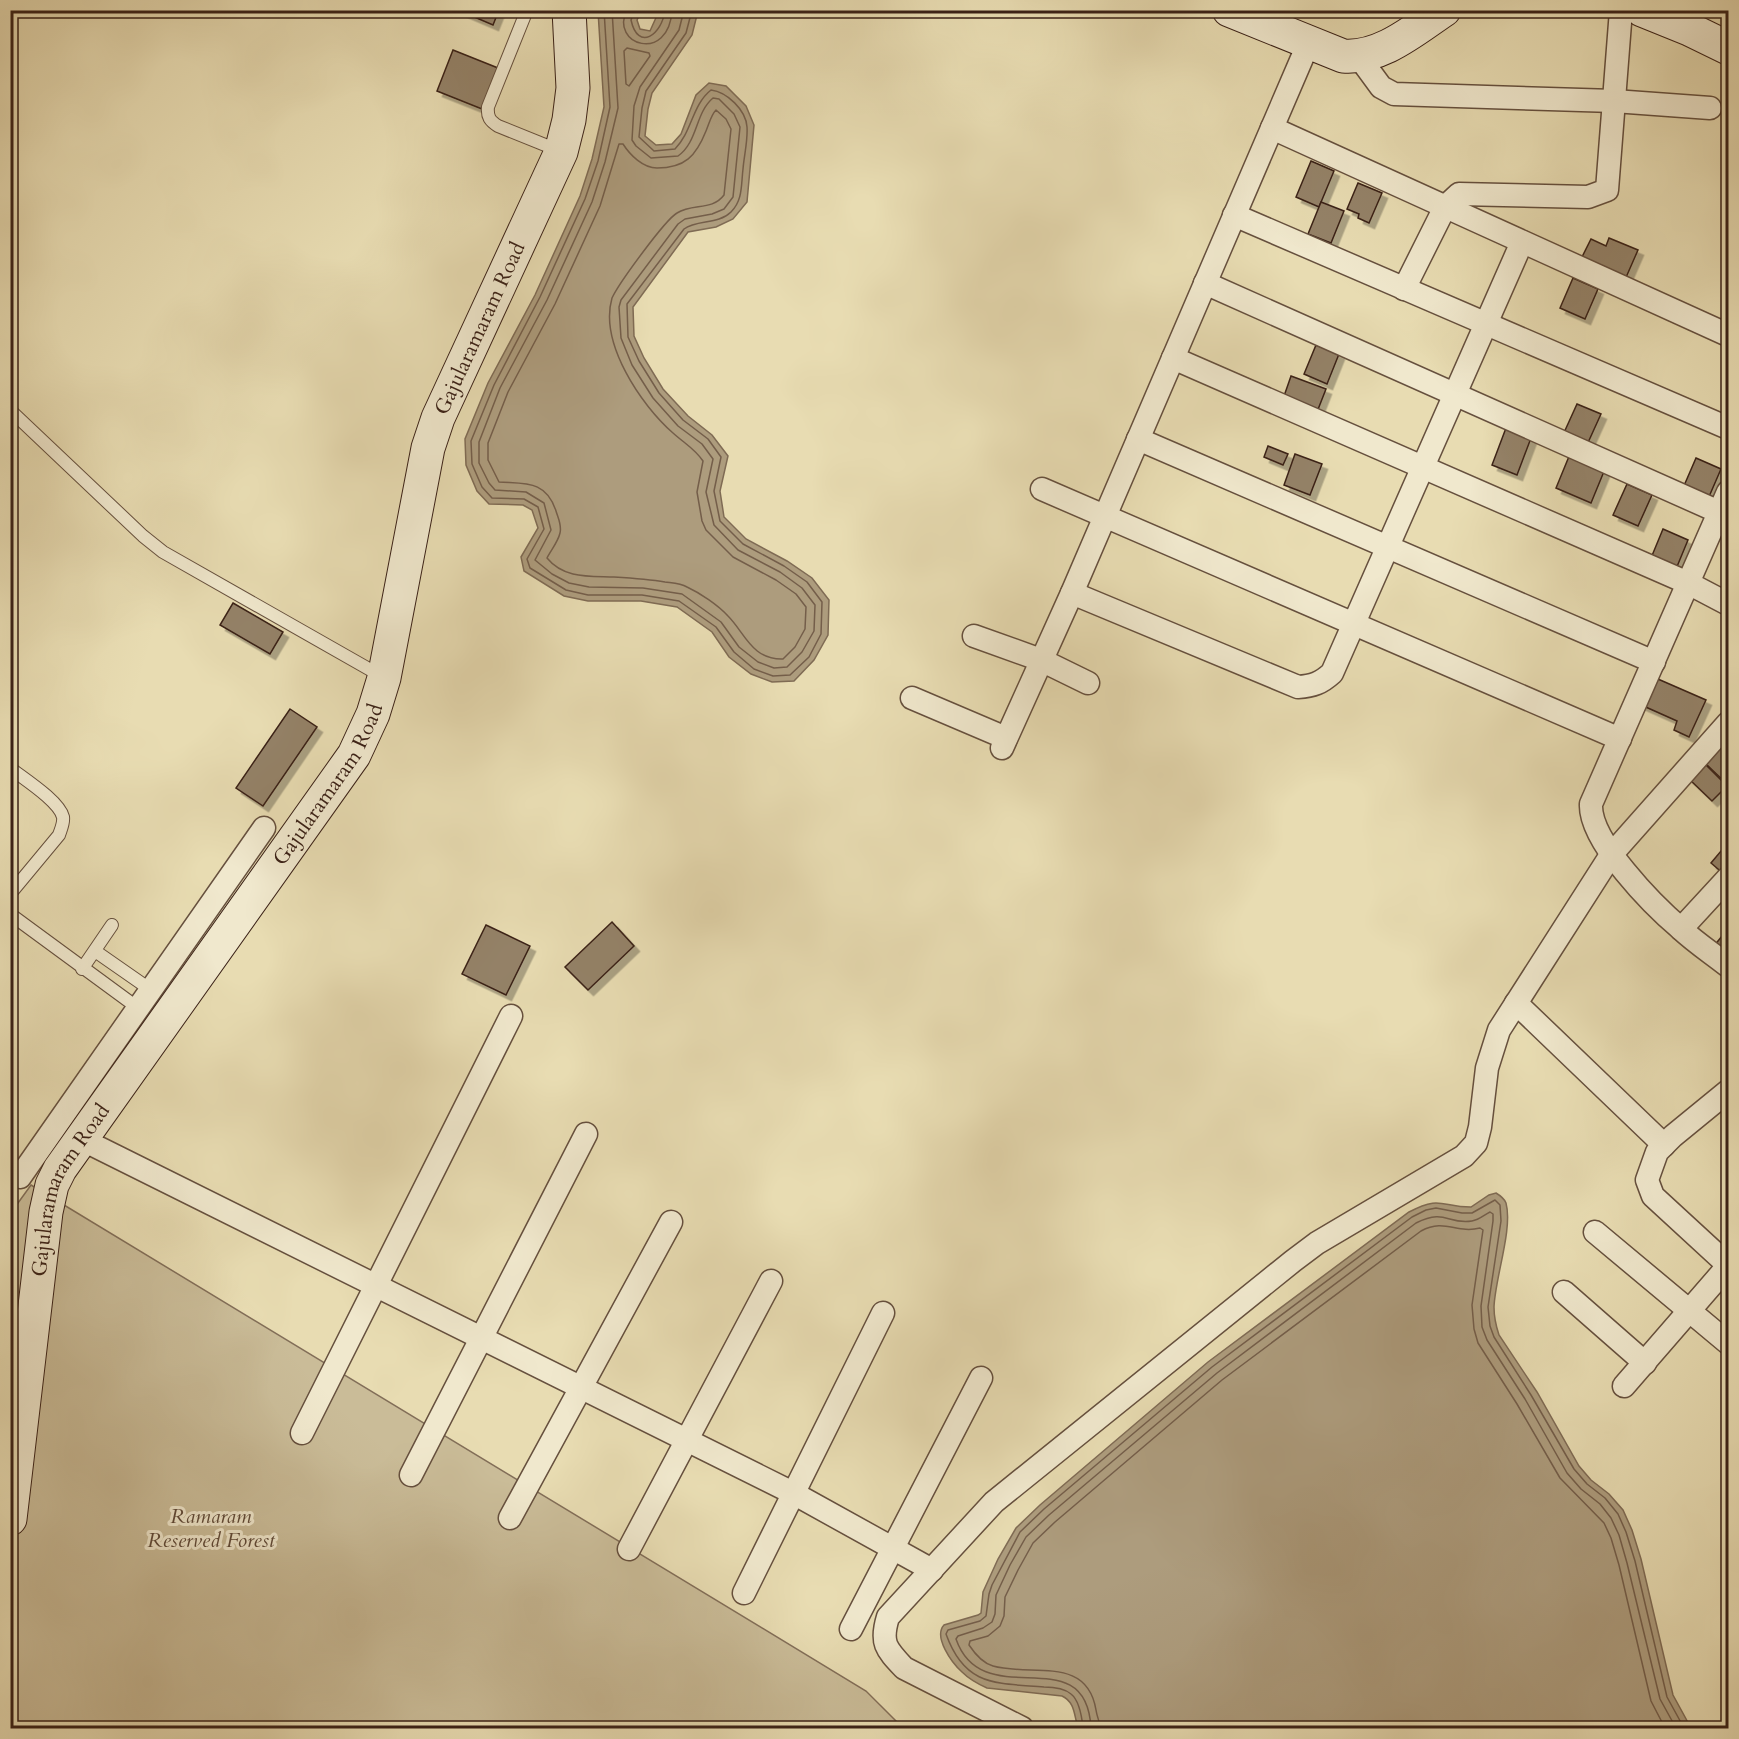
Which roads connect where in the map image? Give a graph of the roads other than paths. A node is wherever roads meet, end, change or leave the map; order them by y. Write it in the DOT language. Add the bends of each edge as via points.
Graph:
graph roads {
  1 [pos="526,10"];
  2 [pos="569,10"];
  3 [pos="1229,10"];
  4 [pos="1444,10"];
  5 [pos="1621,10"];
  6 [pos="1642,10"];
  7 [pos="1309,42"];
  8 [pos="1727,44"];
  9 [pos="1359,57"];
  10 [pos="1614,101"];
  11 [pos="1710,108"];
  12 [pos="1272,128"];
  13 [pos="561,152"];
  14 [pos="1445,207"];
  15 [pos="1234,215"];
  16 [pos="1522,242"];
  17 [pos="1205,283"];
  18 [pos="1404,289"];
  19 [pos="1486,324"];
  20 [pos="1728,335"];
  21 [pos="1173,358"];
  22 [pos="1455,394"];
  23 [pos="10,410"];
  24 [pos="1728,428"];
  25 [pos="1138,439"];
  26 [pos="1423,467"];
  27 [pos="1042,489"];
  28 [pos="1726,507"];
  29 [pos="1105,515"];
  30 [pos="1388,547"];
  31 [pos="1688,583"];
  32 [pos="1072,593"];
  33 [pos="1728,604"];
  34 [pos="1354,623"];
  35 [pos="974,636"];
  36 [pos="1041,660"];
  37 [pos="1654,662"];
  38 [pos="384,678"];
  39 [pos="1088,683"];
  40 [pos="912,698"];
  41 [pos="1728,723"];
  42 [pos="1620,739"];
  43 [pos="10,768"];
  44 [pos="264,828"];
  45 [pos="1611,855"];
  46 [pos="1728,878"];
  47 [pos="10,894"];
  48 [pos="10,914"];
  49 [pos="112,925"];
  50 [pos="1681,929"];
  51 [pos="95,951"];
  52 [pos="1728,966"];
  53 [pos="82,969"];
  54 [pos="1516,1003"];
  55 [pos="149,1004"];
  56 [pos="511,1016"];
  57 [pos="1728,1092"];
  58 [pos="586,1134"];
  59 [pos="81,1139"];
  60 [pos="1664,1145"];
  61 [pos="15,1173"];
  62 [pos="46,1212"];
  63 [pos="671,1222"];
  64 [pos="1595,1232"];
  65 [pos="1728,1265"];
  66 [pos="771,1281"];
  67 [pos="376,1286"];
  68 [pos="1564,1292"];
  69 [pos="1690,1310"];
  70 [pos="883,1313"];
  71 [pos="481,1338"];
  72 [pos="1728,1343"];
  73 [pos="1645,1363"];
  74 [pos="981,1378"];
  75 [pos="1624,1386"];
  76 [pos="581,1387"];
  77 [pos="302,1433"];
  78 [pos="687,1440"];
  79 [pos="411,1476"];
  80 [pos="794,1493"];
  81 [pos="510,1518"];
  82 [pos="10,1519"];
  83 [pos="893,1548"];
  84 [pos="629,1549"];
  85 [pos="932,1570"];
  86 [pos="744,1593"];
  87 [pos="850,1629"];
  88 [pos="1022,1728"];
  1 -- 13 [label="lane" via="487,114 498,126"];
  2 -- 13 [label="main road, Gajularamaram Road" via="573,88"];
  3 -- 7 [label="main road"];
  4 -- 9 [label="main road" via="1396,41"];
  5 -- 10 [label="street"];
  6 -- 8 [label="main road"];
  7 -- 9 [label="main road" via="1343,56"];
  7 -- 12 [label="street"];
  9 -- 10 [label="street" via="1381,87 1394,94"];
  10 -- 11 [label="street"];
  10 -- 14 [label="street" via="1607,190 1588,197 1459,194"];
  12 -- 14 [label="street"];
  12 -- 15 [label="street"];
  13 -- 38 [label="main road, Gajularamaram Road" via="438,418 428,448"];
  14 -- 16 [label="street"];
  14 -- 18 [label="street"];
  15 -- 17 [label="street"];
  15 -- 18 [label="street"];
  16 -- 19 [label="street"];
  16 -- 20 [label="street"];
  17 -- 21 [label="street"];
  17 -- 22 [label="street"];
  18 -- 19 [label="street"];
  19 -- 22 [label="street"];
  19 -- 24 [label="street"];
  21 -- 25 [label="street"];
  21 -- 26 [label="street"];
  22 -- 26 [label="street"];
  22 -- 28 [label="street"];
  23 -- 38 [label="lane" via="163,552"];
  25 -- 29 [label="street"];
  25 -- 30 [label="street"];
  26 -- 30 [label="street"];
  26 -- 31 [label="street"];
  27 -- 29 [label="street"];
  28 -- 31 [label="street"];
  29 -- 32 [label="street"];
  29 -- 34 [label="street"];
  30 -- 34 [label="street"];
  30 -- 37 [label="street"];
  31 -- 33 [label="street"];
  31 -- 37 [label="street"];
  32 -- 34 [label="street" via="1298,687 1312,686 1332,673"];
  32 -- 36 [label="street"];
  34 -- 42 [label="street"];
  35 -- 36 [label="street"];
  36 -- 39 [label="street"];
  36 -- 40 [label="street" via="1004,743"];
  37 -- 42 [label="street"];
  38 -- 55 [label="main road, Gajularamaram Road" via="354,755"];
  41 -- 45 [label="street"];
  42 -- 45 [label="street" via="1590,814"];
  43 -- 47 [label="lane" via="60,809 63,826"];
  44 -- 55 [label="street"];
  45 -- 50 [label="street"];
  45 -- 54 [label="street"];
  46 -- 50 [label="street"];
  48 -- 53 [label="lane"];
  49 -- 51 [label="lane"];
  50 -- 52 [label="street"];
  51 -- 53 [label="lane"];
  51 -- 55 [label="lane"];
  53 -- 55 [label="lane"];
  54 -- 60 [label="street"];
  54 -- 85 [label="street" via="1499,1030 1491,1053 1476,1143 1464,1156 1293,1261 994,1502"];
  55 -- 59 [label="main road, Gajularamaram Road"];
  55 -- 61 [label="street"];
  56 -- 67 [label="street"];
  57 -- 60 [label="street"];
  58 -- 71 [label="street"];
  59 -- 62 [label="main road, Gajularamaram Road" via="51,1185"];
  59 -- 67 [label="street"];
  60 -- 65 [label="street" via="1657,1152 1647,1180 1653,1196"];
  61 -- 62 [label="street" via="38,1192"];
  62 -- 82 [label="main road, Gajularamaram Road"];
  63 -- 76 [label="street"];
  64 -- 69 [label="street"];
  65 -- 69 [label="street"];
  66 -- 78 [label="street"];
  67 -- 71 [label="street"];
  67 -- 77 [label="street"];
  68 -- 73 [label="street"];
  69 -- 72 [label="street"];
  69 -- 73 [label="street"];
  70 -- 80 [label="street"];
  71 -- 76 [label="street"];
  71 -- 79 [label="street"];
  73 -- 75 [label="street"];
  74 -- 83 [label="street"];
  76 -- 78 [label="street"];
  76 -- 81 [label="street"];
  78 -- 80 [label="street"];
  78 -- 84 [label="street"];
  80 -- 83 [label="street"];
  80 -- 86 [label="street"];
  83 -- 85 [label="street"];
  83 -- 87 [label="street"];
  85 -- 88 [label="street" via="888,1617 883,1635 890,1653 904,1668"];
}
